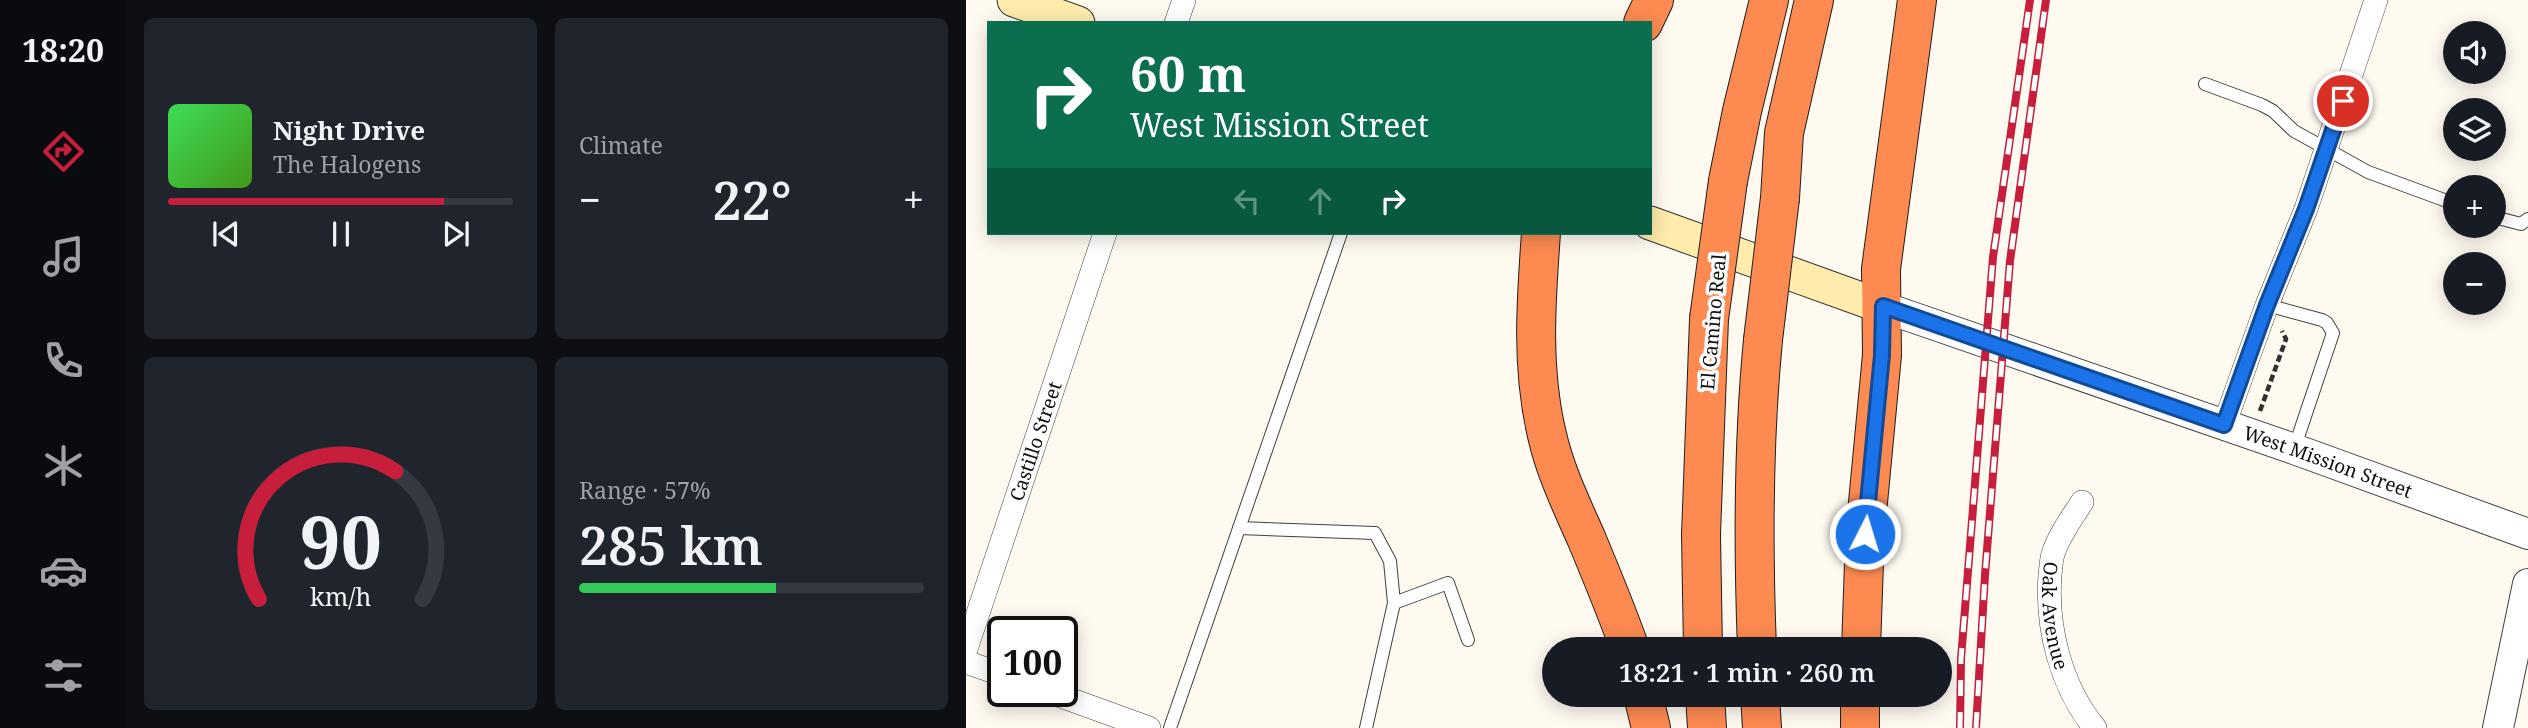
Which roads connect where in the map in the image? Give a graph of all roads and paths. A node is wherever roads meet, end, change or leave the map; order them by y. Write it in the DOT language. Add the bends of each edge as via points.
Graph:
graph roads {
  1 [pos="1014,0"];
  2 [pos="1184,0"];
  3 [pos="1654,0"];
  4 [pos="1769,0"];
  5 [pos="1814,0"];
  6 [pos="1917,0"];
  7 [pos="2376,0"];
  8 [pos="1072,21"];
  9 [pos="1177,21"];
  10 [pos="1644,21"];
  11 [pos="2205,84"];
  12 [pos="2328,149"];
  13 [pos="2443,200"];
  14 [pos="2528,219"];
  15 [pos="2506,220"];
  16 [pos="1652,224"];
  17 [pos="1104,235"];
  18 [pos="1340,235"];
  19 [pos="1541,235"];
  20 [pos="2267,305"];
  21 [pos="1883,306"];
  22 [pos="2224,425"];
  23 [pos="2294,449"];
  24 [pos="2082,502"];
  25 [pos="1240,528"];
  26 [pos="2528,534"];
  27 [pos="2528,584"];
  28 [pos="1394,603"];
  29 [pos="1626,637"];
  30 [pos="1703,637"];
  31 [pos="1757,637"];
  32 [pos="1861,637"];
  33 [pos="1468,640"];
  34 [pos="966,649"];
  35 [pos="966,662"];
  36 [pos="987,670"];
  37 [pos="1078,705"];
  38 [pos="1646,707"];
  39 [pos="1706,707"];
  40 [pos="1761,707"];
  41 [pos="1860,707"];
  42 [pos="1118,723"];
  43 [pos="1149,728"];
  44 [pos="1170,728"];
  45 [pos="1366,728"];
  46 [pos="1651,728"];
  47 [pos="1707,728"];
  48 [pos="1762,728"];
  49 [pos="1860,728"];
  50 [pos="2095,728"];
  51 [pos="2498,728"];
  1 -- 8 [label="main road"];
  2 -- 9 [label="street"];
  3 -- 10 [label="highway"];
  4 -- 30 [label="highway, El Camino Real, bridge" via="1728,181 1709,319 1701,535"];
  5 -- 31 [label="highway, bridge" via="1784,133 1755,416"];
  6 -- 21 [label="highway" via="1881,269"];
  7 -- 12 [label="street"];
  11 -- 12 [label="lane" via="2262,105 2294,131"];
  12 -- 13 [label="lane" via="2368,172"];
  12 -- 20 [label="street"];
  14 -- 15 [label="lane" via="2521,224"];
  16 -- 21 [label="main road, West Mission Street"];
  17 -- 34 [label="street, Castillo Street"];
  18 -- 25 [label="lane"];
  19 -- 29 [label="highway" via="1534,324 1547,437"];
  20 -- 22 [label="street"];
  20 -- 23 [label="lane" via="2322,320 2333,333"];
  21 -- 22 [label="street, West Mission Street"];
  21 -- 32 [label="highway"];
  22 -- 23 [label="street, West Mission Street"];
  23 -- 26 [label="street, West Mission Street"];
  24 -- 50 [label="street, Oak Avenue" via="2052,556 2049,592 2063,670 2072,694"];
  25 -- 28 [label="lane" via="1375,533 1390,561"];
  25 -- 44 [label="lane"];
  27 -- 51 [label="street"];
  28 -- 33 [label="lane" via="1448,583"];
  28 -- 45 [label="lane"];
  35 -- 36 [label="street"];
  37 -- 42 [label="street"];
  38 -- 46 [label="highway"];
  39 -- 47 [label="highway"];
  40 -- 48 [label="highway"];
  41 -- 49 [label="highway"];
  42 -- 43 [label="street"];
}
